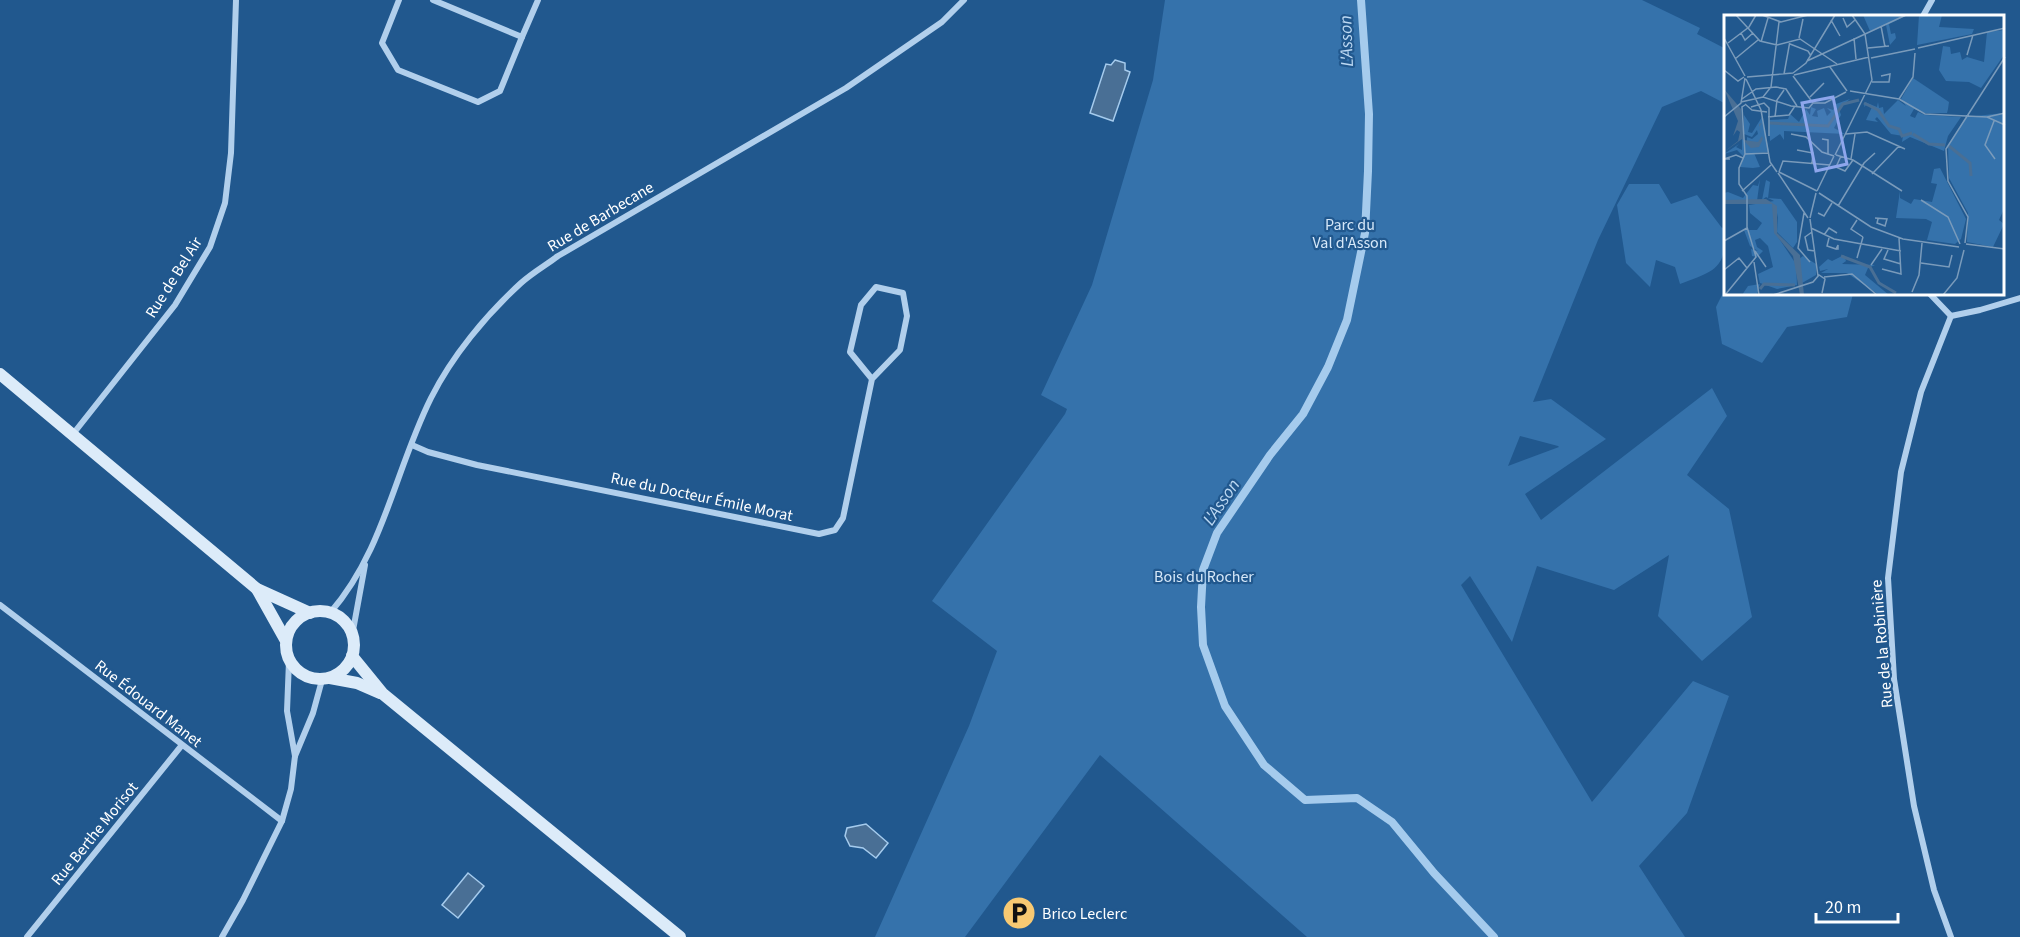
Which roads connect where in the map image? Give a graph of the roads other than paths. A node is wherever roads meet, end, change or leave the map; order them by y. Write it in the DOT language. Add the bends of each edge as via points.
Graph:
graph roads {
  1 [pos="236,0"];
  2 [pos="399,0"];
  3 [pos="433,0"];
  4 [pos="538,0"];
  5 [pos="964,0"];
  6 [pos="1932,0"];
  7 [pos="1924,15"];
  8 [pos="522,37"];
  9 [pos="1932,296"];
  10 [pos="2020,298"];
  11 [pos="1951,316"];
  12 [pos="0,374"];
  13 [pos="872,379"];
  14 [pos="73,434"];
  15 [pos="412,445"];
  16 [pos="366,561"];
  17 [pos="257,590"];
  18 [pos="0,605"];
  19 [pos="310,612"];
  20 [pos="330,613"];
  21 [pos="352,636"];
  22 [pos="285,639"];
  23 [pos="352,656"];
  24 [pos="289,661"];
  25 [pos="326,679"];
  26 [pos="383,694"];
  27 [pos="182,745"];
  28 [pos="295,756"];
  29 [pos="282,821"];
  30 [pos="27,937"];
  31 [pos="222,937"];
  32 [pos="680,937"];
  33 [pos="1951,937"];
  1 -- 14 [label="street, Rue de Bel Air" via="231,153 225,204 210,247 175,305"];
  2 -- 8 [label="street" via="382,43 398,70 478,102 500,91"];
  3 -- 8 [label="street"];
  4 -- 8 [label="street"];
  5 -- 15 [label="street, Rue de Barbecane" via="942,22 846,88 558,256 522,283 454,360 431,398"];
  6 -- 7 [label="street"];
  9 -- 11 [label="street"];
  10 -- 11 [label="street"];
  11 -- 33 [label="street, Rue de la Robinière" via="1921,392 1901,472 1888,578 1894,679 1914,806 1934,890"];
  12 -- 14 [label="main road"];
  13 -- 13 [label="street" via="850,352 861,304 876,287 903,293 907,316 900,350"];
  13 -- 15 [label="street, Rue du Docteur Émile Morat" via="843,518 836,530 819,534 477,465"];
  14 -- 17 [label="main road"];
  15 -- 16 [label="street, Rue de Barbecane"];
  16 -- 20 [label="street, Rue de Barbecane"];
  16 -- 21 [label="street, Rue de Barbecane"];
  17 -- 19 [label="main road"];
  17 -- 22 [label="main road"];
  18 -- 27 [label="street, Rue Édouard Manet"];
  19 -- 20 [label="main road"];
  19 -- 22 [label="main road" via="293,622"];
  20 -- 21 [label="main road" via="343,620"];
  21 -- 23 [label="main road"];
  22 -- 24 [label="main road"];
  23 -- 25 [label="main road" via="343,670"];
  23 -- 26 [label="main road"];
  24 -- 25 [label="main road" via="307,678"];
  24 -- 28 [label="street" via="287,711"];
  25 -- 26 [label="main road" via="357,683"];
  25 -- 28 [label="street"];
  26 -- 32 [label="main road"];
  27 -- 29 [label="street, Rue Édouard Manet"];
  27 -- 30 [label="street, Rue Berthe Morisot"];
  28 -- 29 [label="street"];
  29 -- 31 [label="street"];
}
